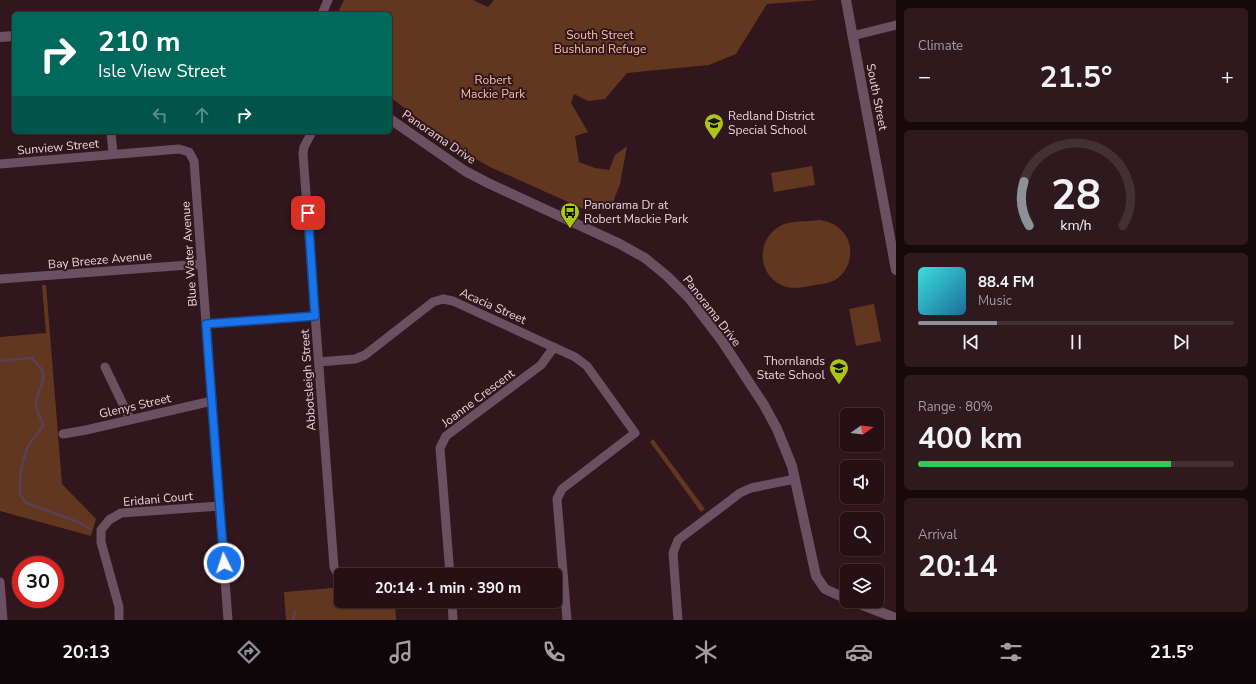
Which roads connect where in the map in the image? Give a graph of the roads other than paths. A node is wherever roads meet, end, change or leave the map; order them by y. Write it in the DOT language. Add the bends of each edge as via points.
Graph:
graph roads {
  1 [pos="328,0"];
  2 [pos="846,0"];
  3 [pos="323,12"];
  4 [pos="896,25"];
  5 [pos="12,36"];
  6 [pos="852,36"];
  7 [pos="0,37"];
  8 [pos="392,120"];
  9 [pos="111,134"];
  10 [pos="311,134"];
  11 [pos="189,152"];
  12 [pos="113,154"];
  13 [pos="0,164"];
  14 [pos="202,264"];
  15 [pos="896,270"];
  16 [pos="0,280"];
  17 [pos="315,316"];
  18 [pos="206,324"];
  19 [pos="554,347"];
  20 [pos="319,362"];
  21 [pos="106,367"];
  22 [pos="212,401"];
  23 [pos="130,419"];
  24 [pos="63,434"];
  25 [pos="795,479"];
  26 [pos="220,506"];
  27 [pos="334,568"];
  28 [pos="450,568"];
  29 [pos="0,582"];
  30 [pos="840,596"];
  31 [pos="452,608"];
  32 [pos="870,608"];
  33 [pos="896,618"];
  34 [pos="3,620"];
  35 [pos="119,620"];
  36 [pos="228,620"];
  37 [pos="453,620"];
  38 [pos="566,620"];
  39 [pos="678,620"];
  1 -- 3 [label="street"];
  2 -- 6 [label="street, South Street"];
  4 -- 6 [label="street"];
  5 -- 7 [label="street"];
  6 -- 15 [label="street, South Street"];
  8 -- 25 [label="street, Panorama Drive" via="471,174 620,244 646,258 667,276 689,298 722,341 764,405 788,453"];
  9 -- 12 [label="street"];
  10 -- 17 [label="street, Abbotsleigh Street" via="303,154"];
  11 -- 12 [label="street, Sunview Street" via="179,149"];
  11 -- 14 [label="street, Blue Water Avenue" via="194,161"];
  12 -- 13 [label="street, Sunview Street"];
  14 -- 16 [label="street, Bay Breeze Avenue"];
  14 -- 18 [label="street, Blue Water Avenue"];
  17 -- 18 [label="street"];
  17 -- 20 [label="street, Abbotsleigh Street"];
  18 -- 22 [label="street, Blue Water Avenue"];
  19 -- 20 [label="street, Acacia Street" via="454,301 443,299 433,302 365,355 354,359"];
  19 -- 28 [label="street, Joanne Crescent" via="541,365 446,436 440,448"];
  19 -- 38 [label="street, Acacia Street" via="587,366 636,433 562,489 557,499"];
  20 -- 27 [label="street, Abbotsleigh Street"];
  21 -- 23 [label="street"];
  22 -- 23 [label="street, Glenys Street"];
  22 -- 26 [label="street, Blue Water Avenue"];
  23 -- 24 [label="street, Glenys Street"];
  25 -- 30 [label="street, Panorama Drive" via="816,576 825,589"];
  25 -- 39 [label="street" via="751,488 740,493 678,540 673,553"];
  26 -- 35 [label="street, Eridani Court" via="121,513 109,520 101,530 101,542 119,607"];
  26 -- 36 [label="street, Blue Water Avenue"];
  29 -- 34 [label="street"];
  31 -- 37 [label="street"];
  32 -- 33 [label="street"];
}
